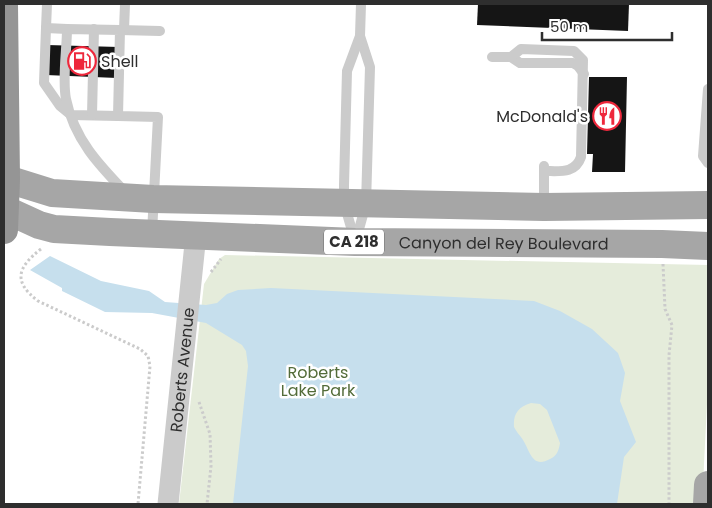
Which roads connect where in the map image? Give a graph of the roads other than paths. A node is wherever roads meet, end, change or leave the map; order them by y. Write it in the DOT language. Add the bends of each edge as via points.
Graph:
graph roads {
  1 [pos="47,4"];
  2 [pos="125,4"];
  3 [pos="360,4"];
  4 [pos="4,5"];
  5 [pos="46,28"];
  6 [pos="68,29"];
  7 [pos="94,29"];
  8 [pos="122,30"];
  9 [pos="160,31"];
  10 [pos="360,36"];
  11 [pos="492,57"];
  12 [pos="708,89"];
  13 [pos="71,114"];
  14 [pos="92,115"];
  15 [pos="118,116"];
  16 [pos="708,163"];
  17 [pos="5,179"];
  18 [pos="142,198"];
  19 [pos="355,204"];
  20 [pos="708,205"];
  21 [pos="544,207"];
  22 [pos="4,216"];
  23 [pos="152,234"];
  24 [pos="196,234"];
  25 [pos="355,242"];
  26 [pos="708,246"];
  27 [pos="708,485"];
  28 [pos="168,504"];
  29 [pos="707,504"];
  1 -- 5 [label="lane"];
  2 -- 8 [label="lane"];
  3 -- 10 [label="lane"];
  4 -- 17 [label="highway"];
  5 -- 6 [label="lane"];
  5 -- 13 [label="lane" via="44,83 60,106"];
  6 -- 7 [label="lane"];
  6 -- 13 [label="lane" via="66,98"];
  7 -- 8 [label="lane"];
  7 -- 14 [label="lane"];
  8 -- 9 [label="lane"];
  8 -- 15 [label="lane"];
  10 -- 19 [label="lane" via="370,67"];
  10 -- 19 [label="lane" via="347,71"];
  11 -- 21 [label="lane" via="511,57 521,49 574,51 583,60 582,157 578,165 568,171 544,168"];
  12 -- 16 [label="lane" via="703,156"];
  13 -- 14 [label="lane"];
  13 -- 18 [label="lane" via="88,153"];
  14 -- 15 [label="lane"];
  15 -- 18 [label="lane" via="158,117"];
  17 -- 18 [label="main road" via="52,192"];
  17 -- 22 [label="highway"];
  18 -- 19 [label="main road"];
  18 -- 23 [label="lane"];
  19 -- 21 [label="main road"];
  19 -- 25 [label="lane"];
  19 -- 25 [label="lane"];
  20 -- 21 [label="main road"];
  22 -- 23 [label="main road, Canyon del Rey Boulevard / CA 218" via="54,229"];
  23 -- 24 [label="main road, Canyon del Rey Boulevard / CA 218"];
  24 -- 25 [label="main road, Canyon del Rey Boulevard / CA 218"];
  24 -- 28 [label="street, Roberts Avenue"];
  25 -- 26 [label="main road, Canyon del Rey Boulevard / CA 218"];
  27 -- 29 [label="main road"];
}
